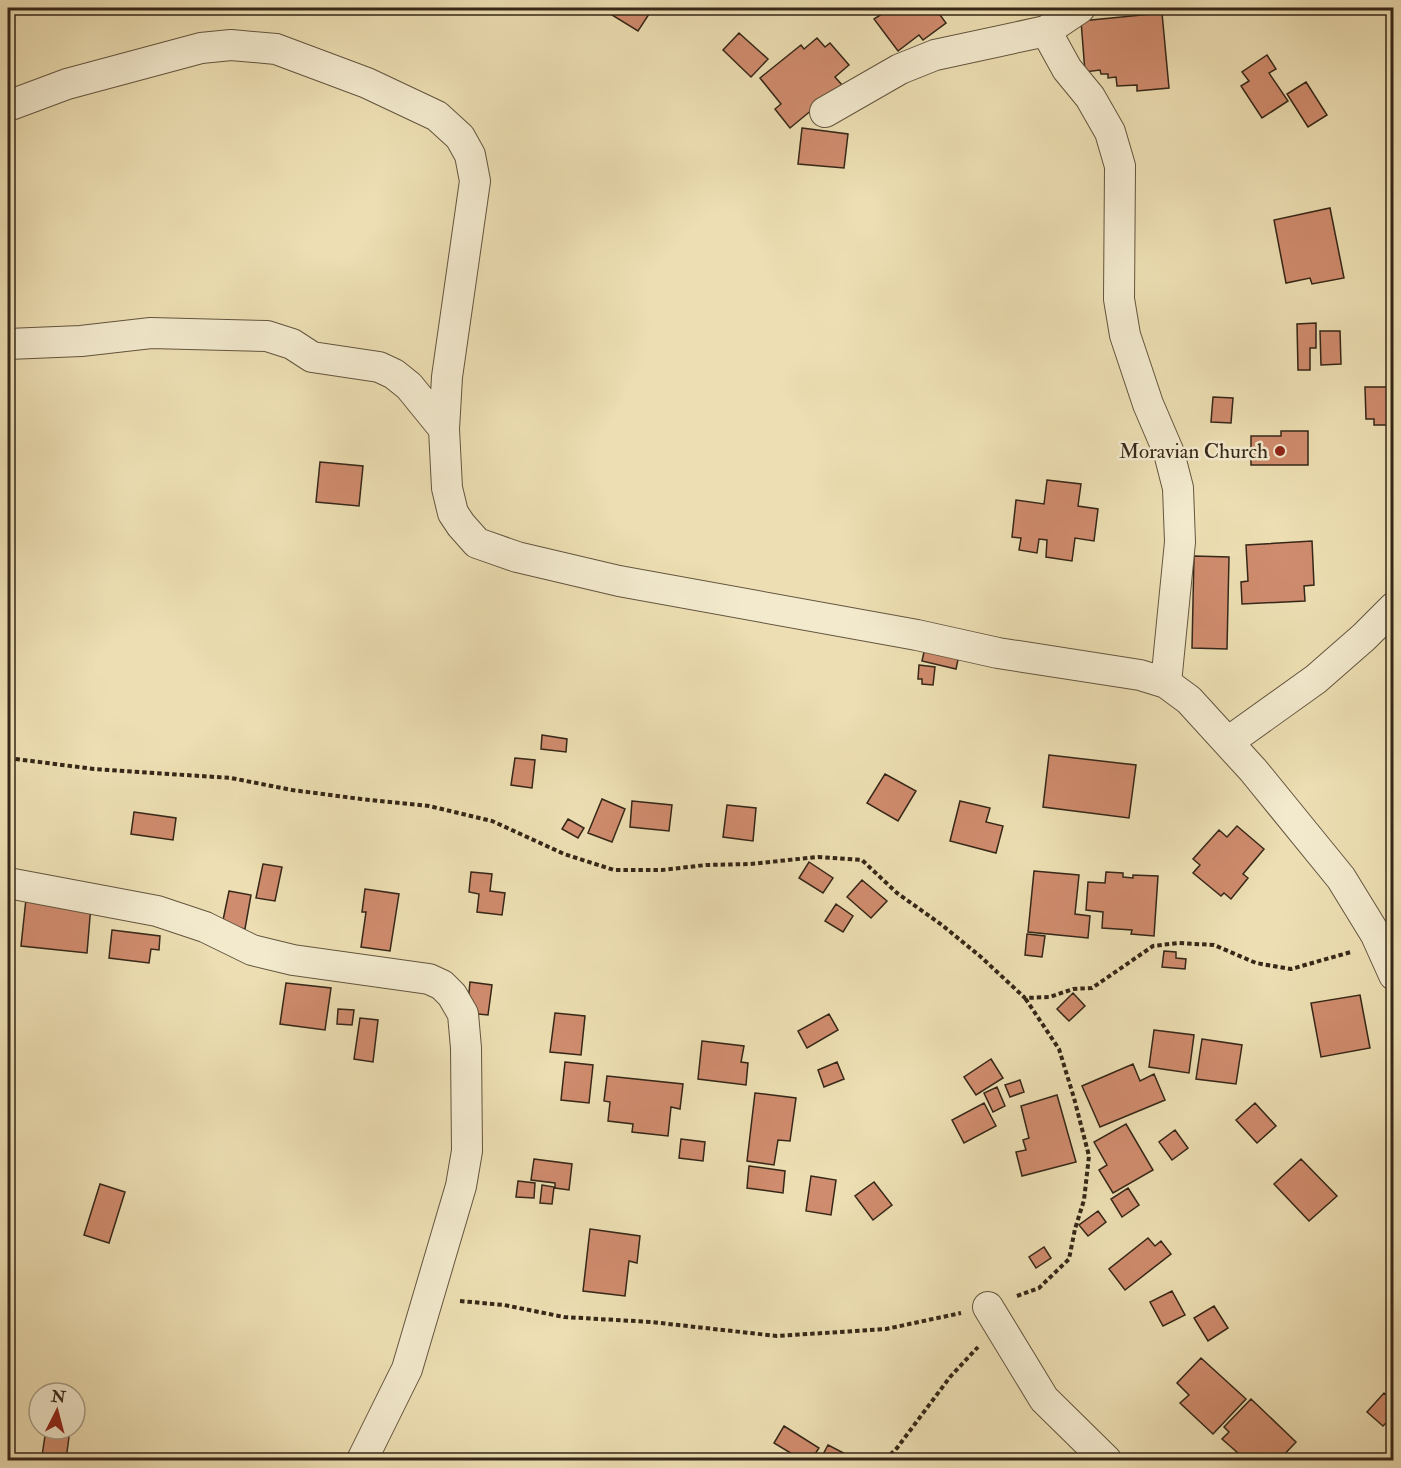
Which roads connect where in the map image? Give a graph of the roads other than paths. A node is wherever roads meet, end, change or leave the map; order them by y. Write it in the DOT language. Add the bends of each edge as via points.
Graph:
graph roads {
  1 [pos="1080,8"];
  2 [pos="1046,31"];
  3 [pos="8,106"];
  4 [pos="825,112"];
  5 [pos="8,344"];
  6 [pos="444,429"];
  7 [pos="1394,607"];
  8 [pos="1166,683"];
  9 [pos="1228,742"];
  10 [pos="8,883"];
  11 [pos="1394,975"];
  12 [pos="994,1316"];
  13 [pos="362,1461"];
  14 [pos="1106,1461"];
  1 -- 2 [label="street"];
  2 -- 4 [label="street" via="935,55 900,69"];
  2 -- 8 [label="street" via="1110,132 1120,166 1119,299 1125,335 1178,488 1180,542"];
  3 -- 6 [label="street" via="67,84 201,48 231,45 276,49 367,83 437,117 460,137 470,154 475,180 447,377"];
  5 -- 6 [label="street" via="151,333 267,336 292,344 312,357 379,367 394,374 409,386"];
  6 -- 8 [label="street" via="447,488 453,513 477,543 517,558 630,584 998,653 1140,675"];
  7 -- 9 [label="street" via="1316,679"];
  8 -- 9 [label="street" via="1189,700"];
  9 -- 11 [label="street" via="1341,878 1376,935"];
  10 -- 13 [label="street" via="157,910 252,950 293,960 429,979 452,995 463,1014 466,1048 467,1150 461,1186 407,1369"];
  12 -- 14 [label="street" via="1044,1399"];
}
